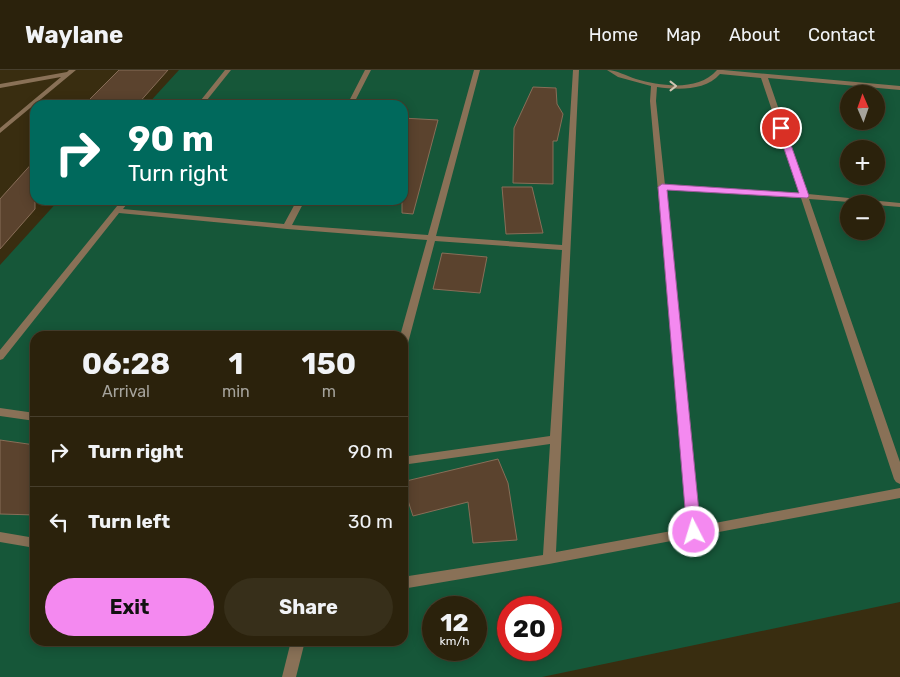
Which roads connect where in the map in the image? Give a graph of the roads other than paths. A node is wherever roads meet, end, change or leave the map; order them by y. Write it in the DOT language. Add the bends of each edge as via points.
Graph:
graph roads {
  1 [pos="228,70"];
  2 [pos="368,70"];
  3 [pos="477,70"];
  4 [pos="576,70"];
  5 [pos="610,70"];
  6 [pos="720,71"];
  7 [pos="70,72"];
  8 [pos="764,76"];
  9 [pos="0,86"];
  10 [pos="654,86"];
  11 [pos="900,88"];
  12 [pos="37,100"];
  13 [pos="204,100"];
  14 [pos="353,100"];
  15 [pos="30,106"];
  16 [pos="0,131"];
  17 [pos="662,187"];
  18 [pos="804,196"];
  19 [pos="122,205"];
  20 [pos="299,205"];
  21 [pos="900,206"];
  22 [pos="118,211"];
  23 [pos="288,227"];
  24 [pos="431,238"];
  25 [pos="566,248"];
  26 [pos="406,331"];
  27 [pos="0,357"];
  28 [pos="0,412"];
  29 [pos="30,417"];
  30 [pos="556,439"];
  31 [pos="408,460"];
  32 [pos="900,479"];
  33 [pos="900,493"];
  34 [pos="694,532"];
  35 [pos="0,536"];
  36 [pos="30,542"];
  37 [pos="549,560"];
  38 [pos="408,582"];
  39 [pos="297,646"];
  40 [pos="289,677"];
  1 -- 13 [label="street"];
  2 -- 14 [label="street"];
  3 -- 24 [label="street"];
  4 -- 25 [label="street"];
  5 -- 10 [label="street" via="624,78"];
  6 -- 8 [label="street"];
  10 -- 6 [label="street, one-way" via="689,86 714,78"];
  7 -- 9 [label="street"];
  7 -- 12 [label="street"];
  8 -- 11 [label="street"];
  8 -- 18 [label="street"];
  10 -- 17 [label="street"];
  15 -- 16 [label="street"];
  17 -- 18 [label="street"];
  17 -- 34 [label="street"];
  18 -- 21 [label="street"];
  18 -- 32 [label="street"];
  19 -- 22 [label="street"];
  20 -- 23 [label="street"];
  22 -- 23 [label="street"];
  22 -- 27 [label="street"];
  23 -- 24 [label="street"];
  24 -- 25 [label="street"];
  24 -- 26 [label="street"];
  25 -- 30 [label="street"];
  28 -- 29 [label="street"];
  30 -- 31 [label="street"];
  30 -- 37 [label="street"];
  33 -- 34 [label="street"];
  34 -- 37 [label="street"];
  35 -- 36 [label="street"];
  37 -- 38 [label="street"];
  39 -- 40 [label="street"];
}
